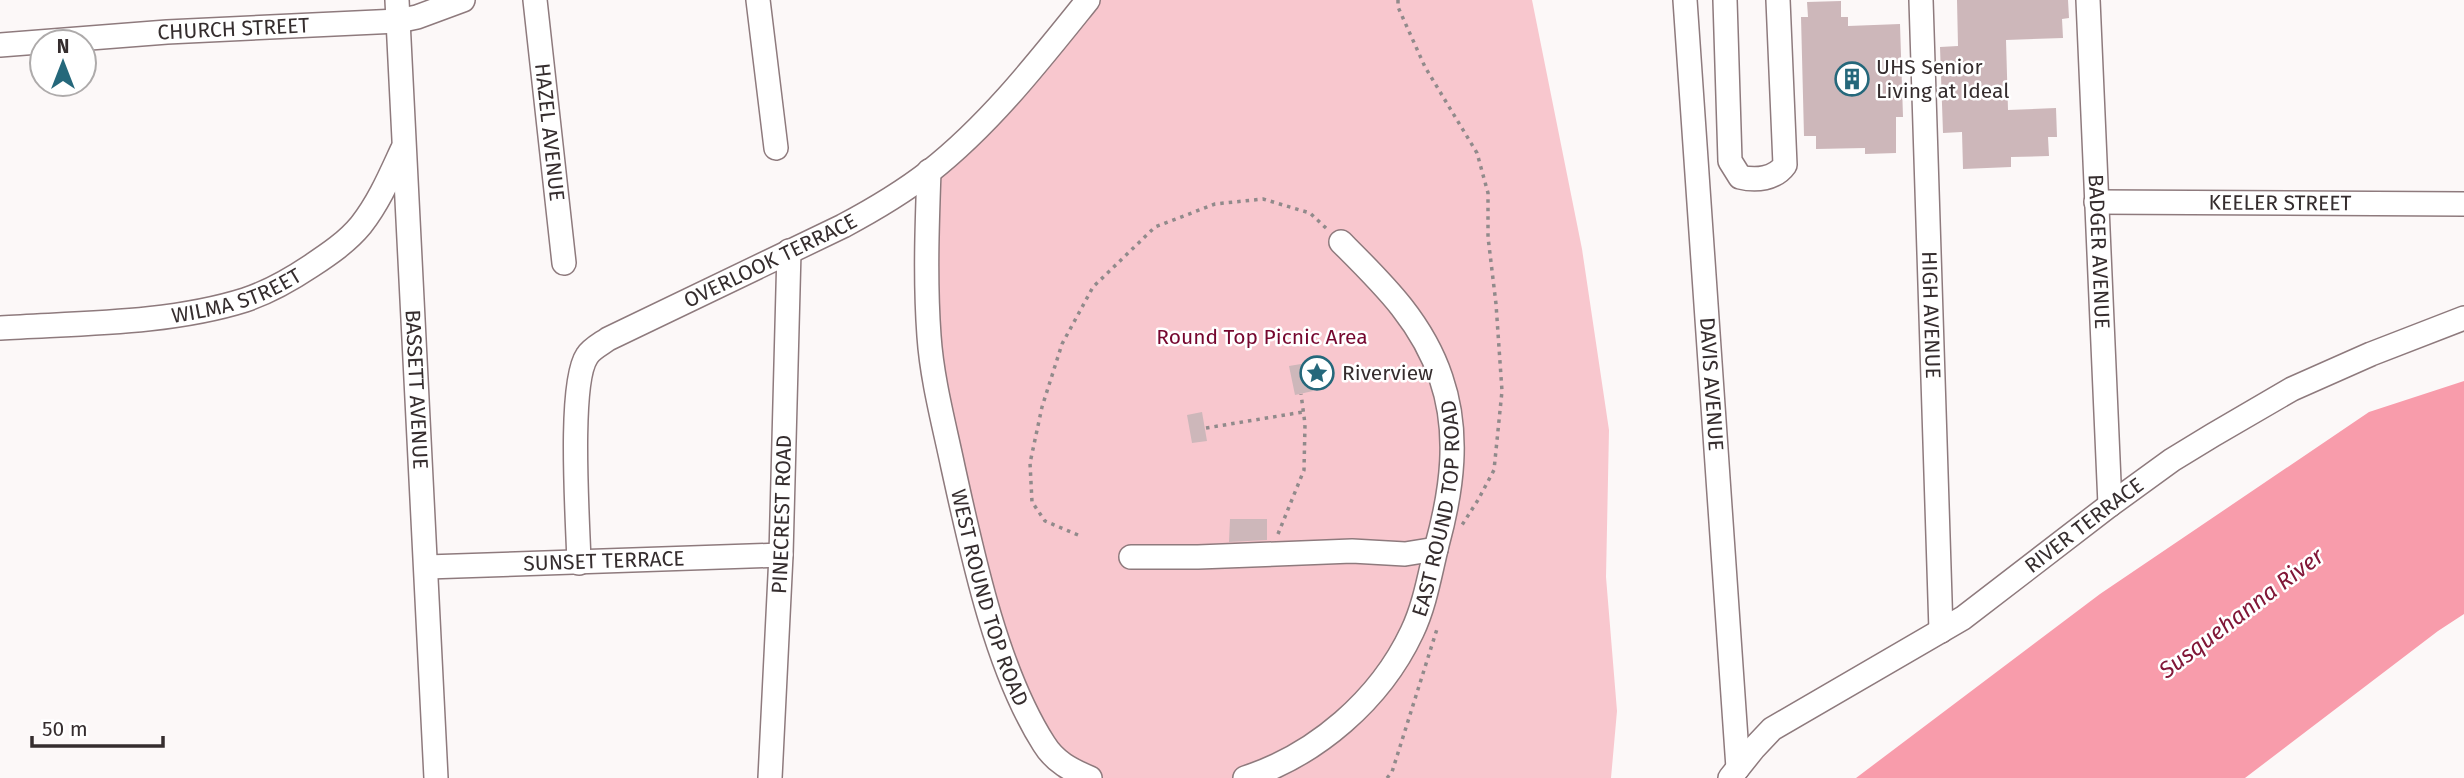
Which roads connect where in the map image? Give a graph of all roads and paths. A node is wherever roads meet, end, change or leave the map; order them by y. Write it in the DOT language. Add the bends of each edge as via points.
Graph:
graph roads {
  1 [pos="463,0"];
  2 [pos="535,0"];
  3 [pos="758,0"];
  4 [pos="1088,0"];
  5 [pos="1398,0"];
  6 [pos="1685,0"];
  7 [pos="1725,0"];
  8 [pos="1778,0"];
  9 [pos="1921,0"];
  10 [pos="2088,0"];
  11 [pos="397,11"];
  12 [pos="0,45"];
  13 [pos="405,144"];
  14 [pos="776,148"];
  15 [pos="929,172"];
  16 [pos="2096,202"];
  17 [pos="2464,204"];
  18 [pos="1341,242"];
  19 [pos="789,251"];
  20 [pos="564,263"];
  21 [pos="2464,318"];
  22 [pos="0,328"];
  23 [pos="1301,394"];
  24 [pos="1303,412"];
  25 [pos="1206,428"];
  26 [pos="2110,505"];
  27 [pos="1077,535"];
  28 [pos="1438,541"];
  29 [pos="1269,554"];
  30 [pos="781,555"];
  31 [pos="1131,556"];
  32 [pos="579,563"];
  33 [pos="427,567"];
  34 [pos="1439,621"];
  35 [pos="1941,631"];
  36 [pos="1734,773"];
  37 [pos="436,778"];
  38 [pos="770,778"];
  39 [pos="1090,778"];
  40 [pos="1245,778"];
  41 [pos="1387,778"];
  1 -- 11 [label="street, CHURCH STREET" via="417,17"];
  2 -- 20 [label="street, HAZEL AVENUE"];
  3 -- 14 [label="street"];
  4 -- 15 [label="street, OVERLOOK TERRACE" via="997,108"];
  5 -- 28 [label="path" via="1425,68 1477,153 1488,193 1502,391 1493,470 1464,524"];
  6 -- 36 [label="street, DAVIS AVENUE"];
  7 -- 8 [label="street" via="1730,162 1740,177 1750,180 1780,172 1785,165"];
  9 -- 35 [label="street, HIGH AVENUE"];
  10 -- 16 [label="street, BADGER AVENUE"];
  11 -- 12 [label="street, CHURCH STREET"];
  11 -- 13 [label="street, BASSETT AVENUE"];
  13 -- 22 [label="street, WILMA STREET" via="384,190 360,226 334,251 286,283 245,300 198,311"];
  13 -- 33 [label="street, BASSETT AVENUE"];
  15 -- 19 [label="street, OVERLOOK TERRACE" via="880,206"];
  15 -- 39 [label="street, WEST ROUND TOP ROAD" via="929,338 967,528 991,616 1024,708 1045,746 1066,768"];
  16 -- 17 [label="street, KEELER STREET"];
  16 -- 26 [label="street, BADGER AVENUE"];
  18 -- 27 [label="path" via="1310,213 1263,199 1215,204 1155,227 1093,287 1062,344 1030,463 1032,502 1045,520"];
  18 -- 28 [label="street, EAST ROUND TOP ROAD" via="1397,299 1422,335 1441,377 1452,423 1453,463"];
  19 -- 30 [label="street, PINECREST ROAD"];
  19 -- 32 [label="street, OVERLOOK TERRACE" via="608,339 587,355 576,404"];
  21 -- 26 [label="street, RIVER TERRACE" via="2292,389 2172,460"];
  23 -- 24 [label="path"];
  24 -- 25 [label="path"];
  24 -- 29 [label="path" via="1303,478"];
  26 -- 35 [label="street, RIVER TERRACE"];
  28 -- 29 [label="street" via="1405,555 1352,551"];
  28 -- 40 [label="street, EAST ROUND TOP ROAD" via="1417,619 1400,654 1358,709 1274,769"];
  29 -- 31 [label="street"];
  30 -- 32 [label="street, SUNSET TERRACE"];
  30 -- 38 [label="street, PINECREST ROAD"];
  32 -- 33 [label="street, SUNSET TERRACE"];
  33 -- 37 [label="street, BASSETT AVENUE"];
  34 -- 41 [label="path"];
  35 -- 36 [label="street, RIVER TERRACE" via="1772,729"];
}
